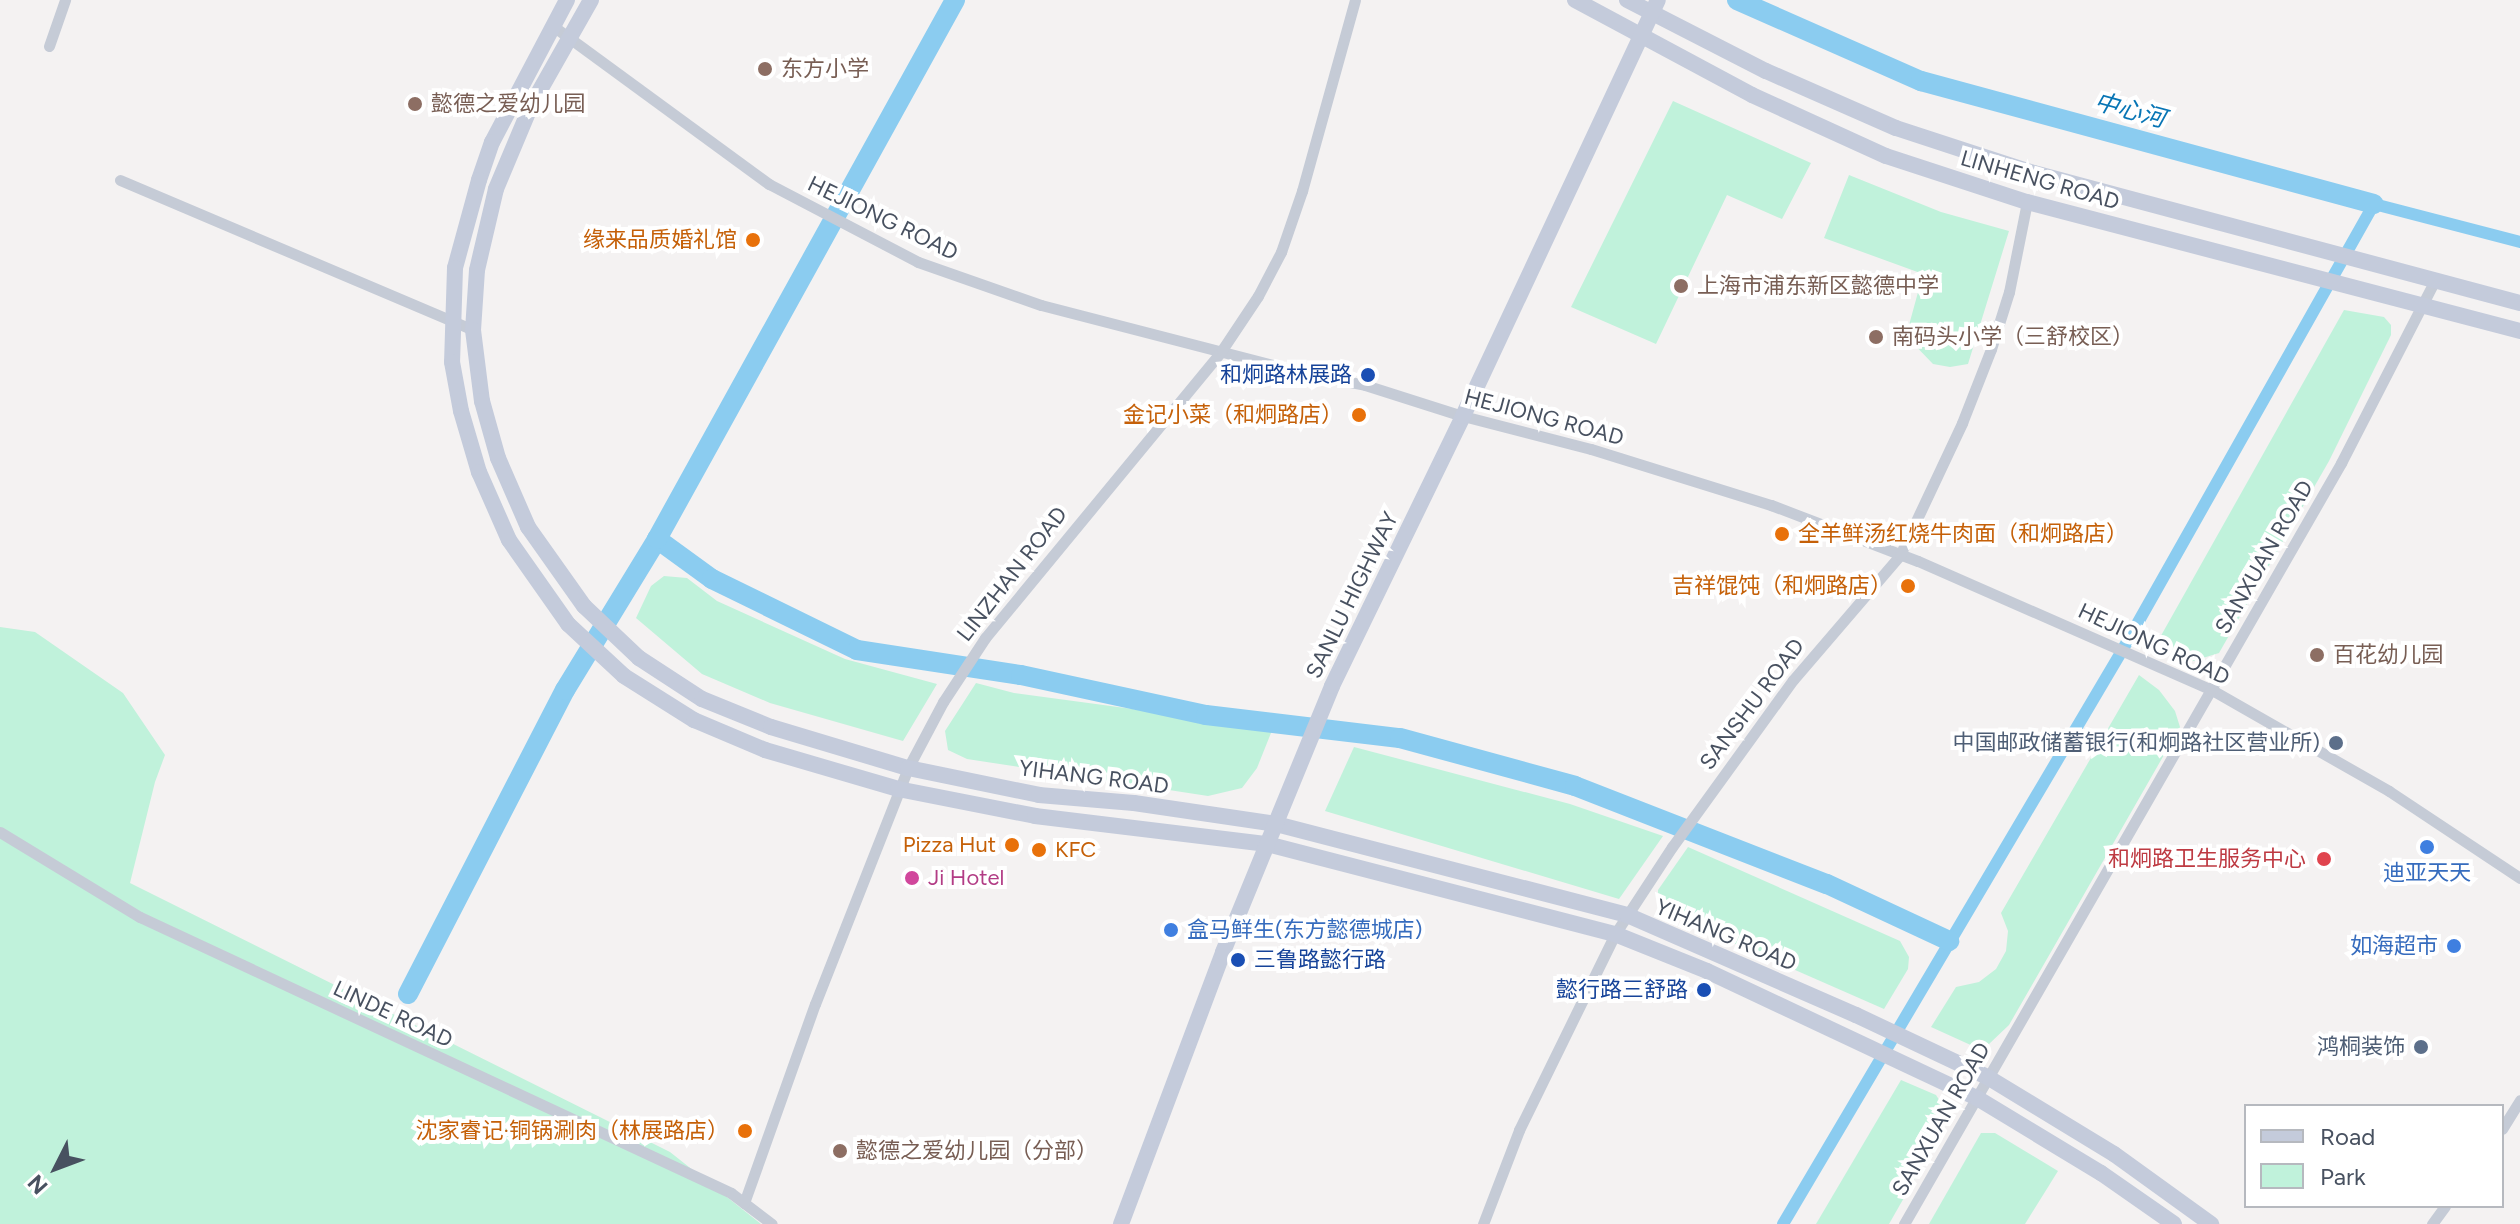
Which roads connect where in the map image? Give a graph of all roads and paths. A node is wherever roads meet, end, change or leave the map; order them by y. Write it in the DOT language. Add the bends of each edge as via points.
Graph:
graph roads {
  1 [pos="65,0"];
  2 [pos="567,0"];
  3 [pos="591,0"];
  4 [pos="1355,0"];
  5 [pos="1575,0"];
  6 [pos="1627,0"];
  7 [pos="1655,7"];
  8 [pos="553,26"];
  9 [pos="1641,36"];
  10 [pos="570,38"];
  11 [pos="49,46"];
  12 [pos="120,180"];
  13 [pos="2027,202"];
  14 [pos="2435,280"];
  15 [pos="2520,303"];
  16 [pos="2424,305"];
  17 [pos="452,322"];
  18 [pos="473,330"];
  19 [pos="2520,331"];
  20 [pos="1222,350"];
  21 [pos="1463,416"];
  22 [pos="1900,555"];
  23 [pos="2212,690"];
  24 [pos="908,768"];
  25 [pos="898,789"];
  26 [pos="1276,824"];
  27 [pos="0,832"];
  28 [pos="1267,844"];
  29 [pos="2520,878"];
  30 [pos="1627,915"];
  31 [pos="1615,934"];
  32 [pos="1989,1078"];
  33 [pos="1977,1098"];
  34 [pos="2520,1100"];
  35 [pos="2504,1126"];
  36 [pos="744,1203"];
  37 [pos="772,1224"];
  38 [pos="1121,1224"];
  39 [pos="1483,1224"];
  40 [pos="1904,1224"];
  41 [pos="2174,1224"];
  42 [pos="2211,1224"];
  1 -- 11 [label="street"];
  2 -- 8 [label="street, YIHANG ROAD"];
  3 -- 10 [label="street, YIHANG ROAD"];
  4 -- 20 [label="street, LINZHAN ROAD" via="1281,252"];
  5 -- 9 [label="street, LINHENG ROAD"];
  6 -- 7 [label="street, LINHENG ROAD"];
  7 -- 9 [label="street, SANLU HIGHWAY"];
  7 -- 14 [label="street, LINHENG ROAD" via="1791,83 1896,128 2034,173"];
  8 -- 10 [label="street, HEJIONG ROAD"];
  8 -- 17 [label="street, YIHANG ROAD" via="488,154 455,268"];
  9 -- 13 [label="street, LINHENG ROAD" via="1818,127 1886,156"];
  9 -- 21 [label="street, SANLU HIGHWAY"];
  10 -- 18 [label="street, YIHANG ROAD" via="530,108 496,189 477,270"];
  10 -- 20 [label="street, HEJIONG ROAD" via="769,184 918,262 1041,305"];
  12 -- 17 [label="street"];
  13 -- 16 [label="street, LINHENG ROAD"];
  13 -- 22 [label="street, SANSHU ROAD" via="1991,349"];
  14 -- 15 [label="street, LINHENG ROAD"];
  14 -- 16 [label="street, SANXUAN ROAD"];
  16 -- 19 [label="street, LINHENG ROAD"];
  16 -- 23 [label="street, SANXUAN ROAD"];
  17 -- 18 [label="street"];
  17 -- 25 [label="street, YIHANG ROAD" via="452,362 479,472 509,540 568,624 624,676 694,720 765,750"];
  18 -- 24 [label="street, YIHANG ROAD" via="482,401 498,458 528,527 584,606 639,658 702,699 771,727"];
  20 -- 21 [label="street, HEJIONG ROAD" via="1365,385"];
  20 -- 24 [label="street, LINZHAN ROAD" via="985,638"];
  21 -- 22 [label="street, HEJIONG ROAD" via="1771,505"];
  21 -- 26 [label="street, SANLU HIGHWAY" via="1336,677"];
  22 -- 23 [label="street, HEJIONG ROAD"];
  22 -- 30 [label="street, SANSHU ROAD" via="1805,665"];
  23 -- 29 [label="street, HEJIONG ROAD" via="2389,791"];
  23 -- 32 [label="street, SANXUAN ROAD"];
  24 -- 25 [label="street, LINZHAN ROAD"];
  24 -- 26 [label="street, YIHANG ROAD" via="1039,795"];
  25 -- 28 [label="street, YIHANG ROAD" via="1035,816"];
  25 -- 36 [label="street, LINZHAN ROAD"];
  26 -- 28 [label="street, SANLU HIGHWAY"];
  26 -- 30 [label="street, YIHANG ROAD"];
  27 -- 36 [label="street, LINDE ROAD" via="140,917"];
  28 -- 31 [label="street, YIHANG ROAD"];
  28 -- 38 [label="street, SANLU HIGHWAY"];
  30 -- 31 [label="street, SANSHU ROAD"];
  30 -- 32 [label="street, YIHANG ROAD"];
  31 -- 33 [label="street, YIHANG ROAD" via="1846,1034"];
  31 -- 39 [label="street, SANSHU ROAD" via="1519,1130"];
  32 -- 33 [label="street, SANXUAN ROAD"];
  32 -- 42 [label="street, YIHANG ROAD" via="2114,1154"];
  33 -- 40 [label="street, SANXUAN ROAD"];
  33 -- 41 [label="street, YIHANG ROAD"];
  34 -- 35 [label="street"];
  36 -- 37 [label="street, LINDE ROAD"];
}
